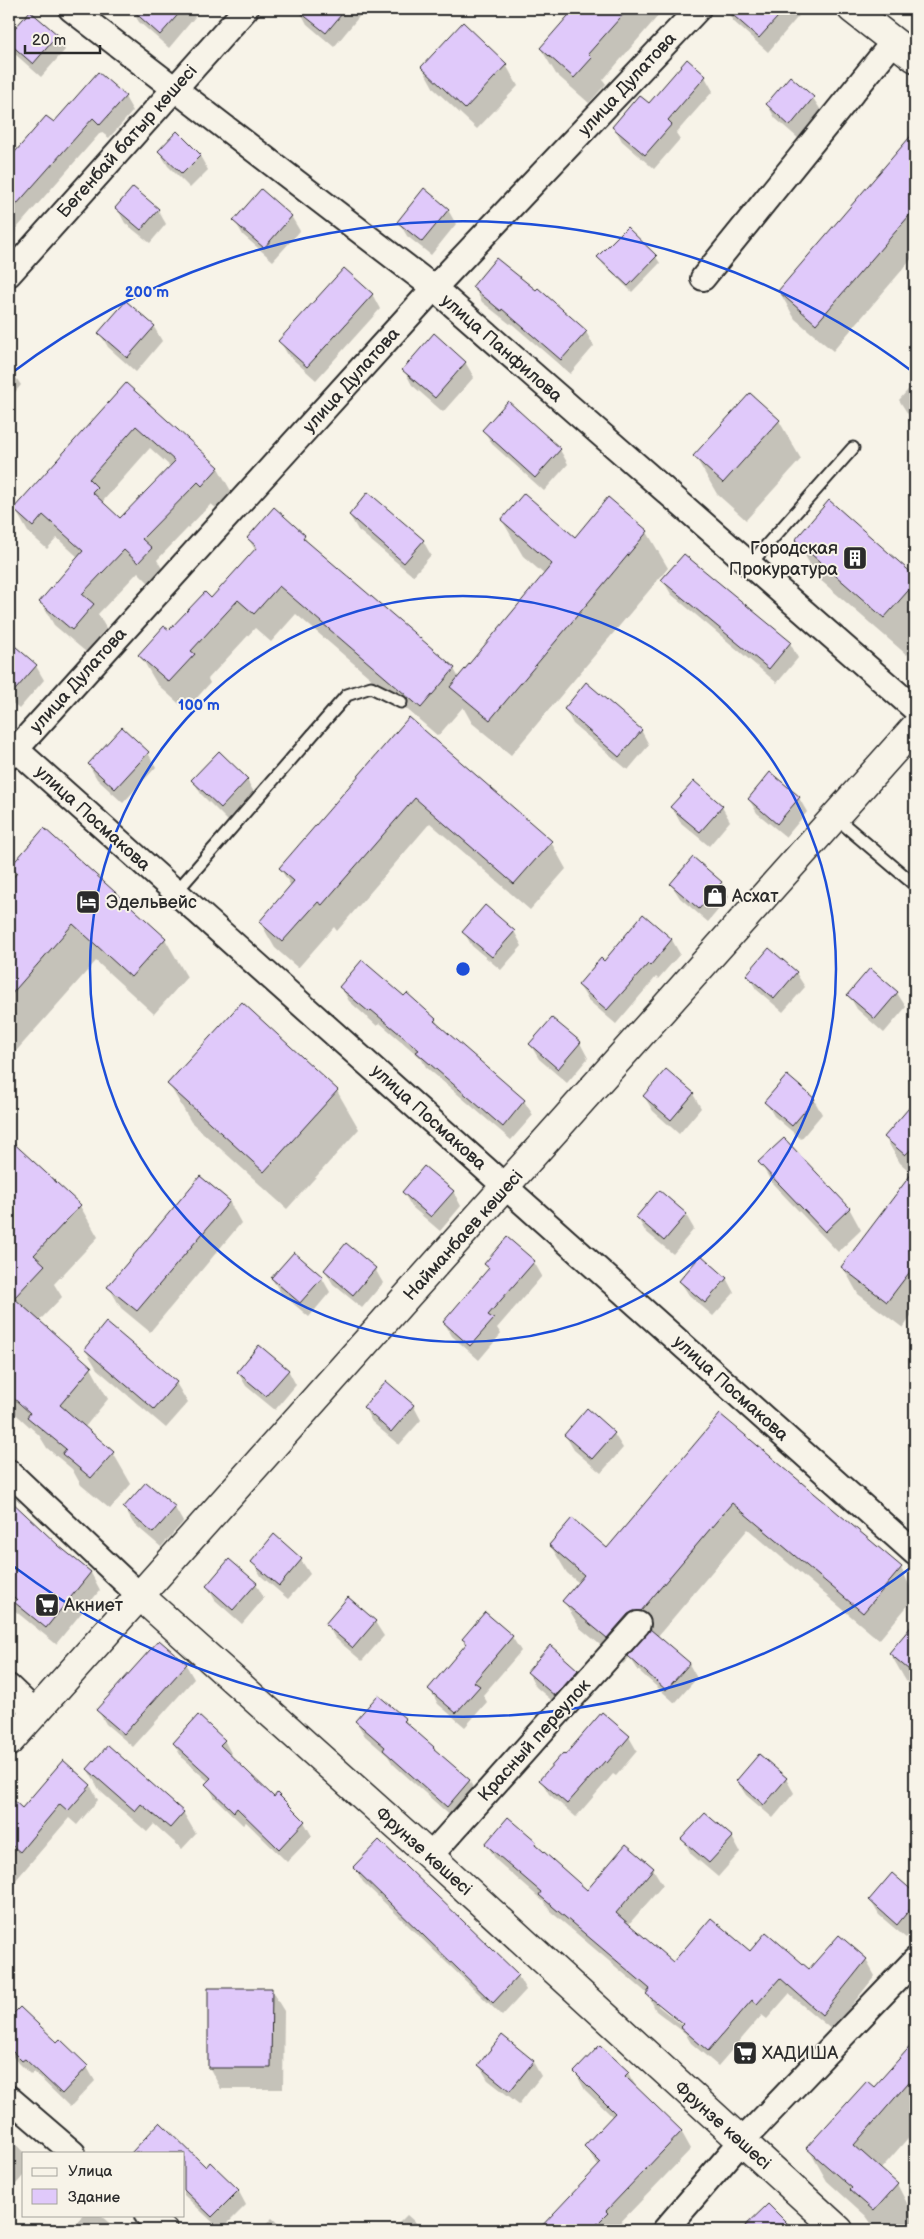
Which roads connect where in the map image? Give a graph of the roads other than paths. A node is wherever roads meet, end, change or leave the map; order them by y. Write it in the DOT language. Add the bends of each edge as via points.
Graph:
graph roads {
  1 [pos="71,9"];
  2 [pos="246,9"];
  3 [pos="698,9"];
  4 [pos="852,9"];
  5 [pos="894,41"];
  6 [pos="915,58"];
  7 [pos="175,87"];
  8 [pos="9,274"];
  9 [pos="703,278"];
  10 [pos="434,288"];
  11 [pos="853,448"];
  12 [pos="750,564"];
  13 [pos="401,702"];
  14 [pos="915,709"];
  15 [pos="915,727"];
  16 [pos="11,750"];
  17 [pos="835,817"];
  18 [pos="915,885"];
  19 [pos="176,892"];
  20 [pos="506,1186"];
  21 [pos="9,1472"];
  22 [pos="915,1553"];
  23 [pos="140,1596"];
  24 [pos="638,1624"];
  25 [pos="9,1687"];
  26 [pos="35,1712"];
  27 [pos="9,1742"];
  28 [pos="430,1856"];
  29 [pos="915,1960"];
  30 [pos="9,2098"];
  31 [pos="741,2142"];
  32 [pos="72,2152"];
  33 [pos="149,2216"];
  34 [pos="165,2230"];
  35 [pos="665,2230"];
  36 [pos="839,2230"];
  1 -- 7 [label="street, улица Панфилова"];
  2 -- 7 [label="street, Бөгенбай батыр көшесі"];
  3 -- 10 [label="street, улица Дулатова"];
  4 -- 5 [label="street"];
  5 -- 6 [label="street"];
  5 -- 9 [label="street"];
  7 -- 8 [label="street, Бөгенбай батыр көшесі"];
  7 -- 10 [label="street, улица Панфилова"];
  10 -- 12 [label="street, улица Панфилова"];
  10 -- 16 [label="street, улица Дулатова"];
  11 -- 12 [label="lane"];
  12 -- 14 [label="street, улица Панфилова"];
  13 -- 19 [label="lane" via="371,687 347,695"];
  15 -- 17 [label="street, Найманбаев көшесі"];
  16 -- 19 [label="street, улица Посмакова"];
  17 -- 18 [label="lane"];
  17 -- 20 [label="street, Найманбаев көшесі"];
  19 -- 20 [label="street, улица Посмакова"];
  20 -- 22 [label="street, улица Посмакова"];
  20 -- 23 [label="street, Найманбаев көшесі"];
  21 -- 23 [label="street, Фрунзе көшесі"];
  23 -- 26 [label="street, Найманбаев көшесі"];
  23 -- 28 [label="street, Фрунзе көшесі"];
  24 -- 28 [label="street, Красный переулок"];
  25 -- 26 [label="street"];
  26 -- 27 [label="street, Найманбаев көшесі"];
  28 -- 31 [label="street, Фрунзе көшесі"];
  29 -- 31 [label="street"];
  30 -- 32 [label="street"];
  31 -- 35 [label="street"];
  31 -- 36 [label="street, Фрунзе көшесі"];
  33 -- 34 [label="street"];
}
